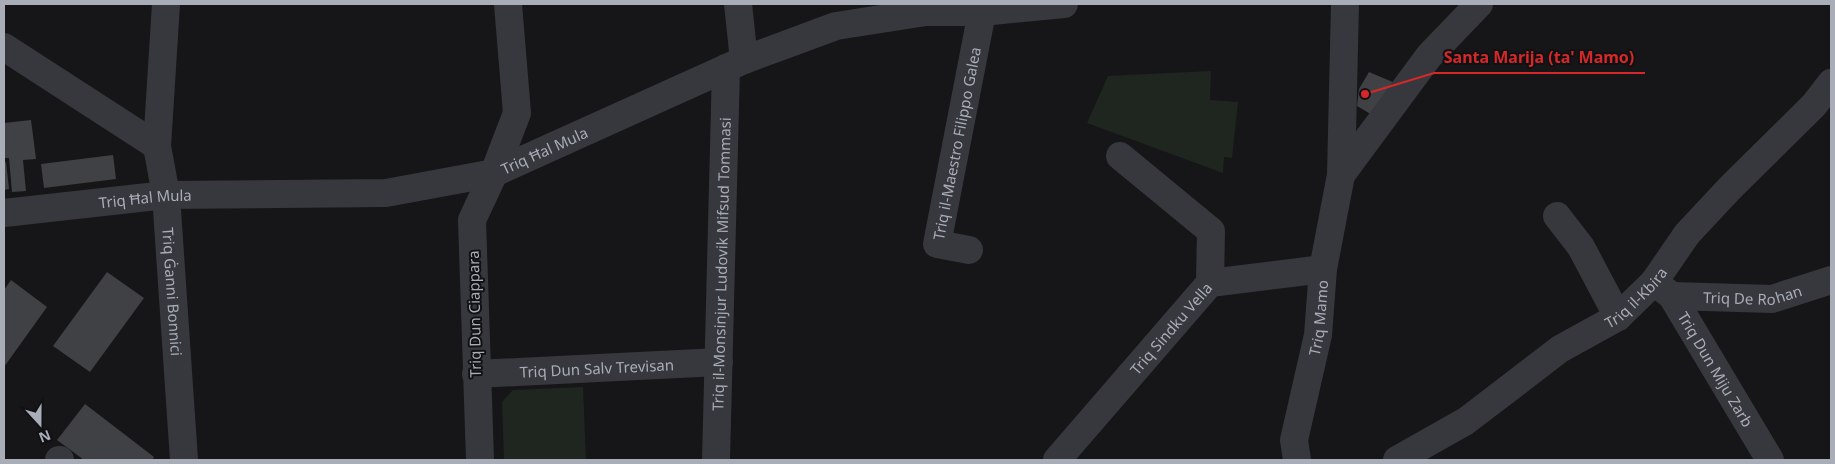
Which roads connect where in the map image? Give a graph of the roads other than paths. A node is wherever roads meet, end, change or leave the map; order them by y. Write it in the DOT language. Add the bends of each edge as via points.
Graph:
graph roads {
  1 [pos="166,4"];
  2 [pos="508,4"];
  3 [pos="738,4"];
  4 [pos="1064,4"];
  5 [pos="1345,4"];
  6 [pos="1479,4"];
  7 [pos="926,8"];
  8 [pos="982,12"];
  9 [pos="4,48"];
  10 [pos="735,64"];
  11 [pos="1831,83"];
  12 [pos="157,146"];
  13 [pos="1120,156"];
  14 [pos="494,173"];
  15 [pos="1341,175"];
  16 [pos="166,195"];
  17 [pos="4,214"];
  18 [pos="1557,216"];
  19 [pos="969,250"];
  20 [pos="1323,269"];
  21 [pos="1831,280"];
  22 [pos="1210,283"];
  23 [pos="1663,289"];
  24 [pos="1618,317"];
  25 [pos="719,362"];
  26 [pos="476,374"];
  27 [pos="184,460"];
  28 [pos="480,460"];
  29 [pos="716,460"];
  30 [pos="1057,460"];
  31 [pos="1297,460"];
  32 [pos="1397,460"];
  33 [pos="1770,460"];
  1 -- 12 [label="street, Triq Ġanni Bonnici"];
  2 -- 14 [label="street, Triq Dun Ciappara" via="517,112"];
  3 -- 10 [label="street, Triq il-Monsinjur Ludovik Mifsud Tommasi"];
  4 -- 8 [label="street, Triq Ħal Mula"];
  5 -- 15 [label="street, Triq Mamo"];
  6 -- 15 [label="street, Triq Mamo" via="1429,56"];
  7 -- 8 [label="street, Triq Ħal Mula"];
  7 -- 10 [label="street, Triq Ħal Mula" via="836,26"];
  8 -- 19 [label="street, Triq il-Maestro Filippo Galea" via="937,244"];
  9 -- 12 [label="street"];
  10 -- 14 [label="street, Triq Ħal Mula"];
  10 -- 25 [label="street, Triq il-Monsinjur Ludovik Mifsud Tommasi"];
  11 -- 23 [label="street, Triq il-Kbira" via="1814,105 1687,234"];
  12 -- 16 [label="street, Triq Ġanni Bonnici"];
  13 -- 22 [label="street" via="1211,230"];
  14 -- 16 [label="street, Triq Ħal Mula" via="386,193"];
  14 -- 26 [label="street, Triq Dun Ciappara" via="472,220"];
  15 -- 20 [label="street, Triq Mamo"];
  16 -- 17 [label="street, Triq Ħal Mula"];
  16 -- 27 [label="street, Triq Ġanni Bonnici"];
  18 -- 24 [label="street" via="1581,247"];
  20 -- 22 [label="street, Triq Sindku Vella"];
  20 -- 31 [label="street, Triq Mamo" via="1318,335 1294,440"];
  21 -- 23 [label="street, Triq De Rohan" via="1772,299"];
  22 -- 30 [label="street, Triq Sindku Vella"];
  23 -- 24 [label="street, Triq il-Kbira"];
  23 -- 33 [label="street, Triq Dun Miju Zarb"];
  24 -- 32 [label="street, Triq il-Kbira" via="1560,349 1466,421"];
  25 -- 26 [label="street, Triq Dun Salv Trevisan"];
  25 -- 29 [label="street, Triq il-Monsinjur Ludovik Mifsud Tommasi"];
  26 -- 28 [label="street, Triq Dun Ciappara"];
}
